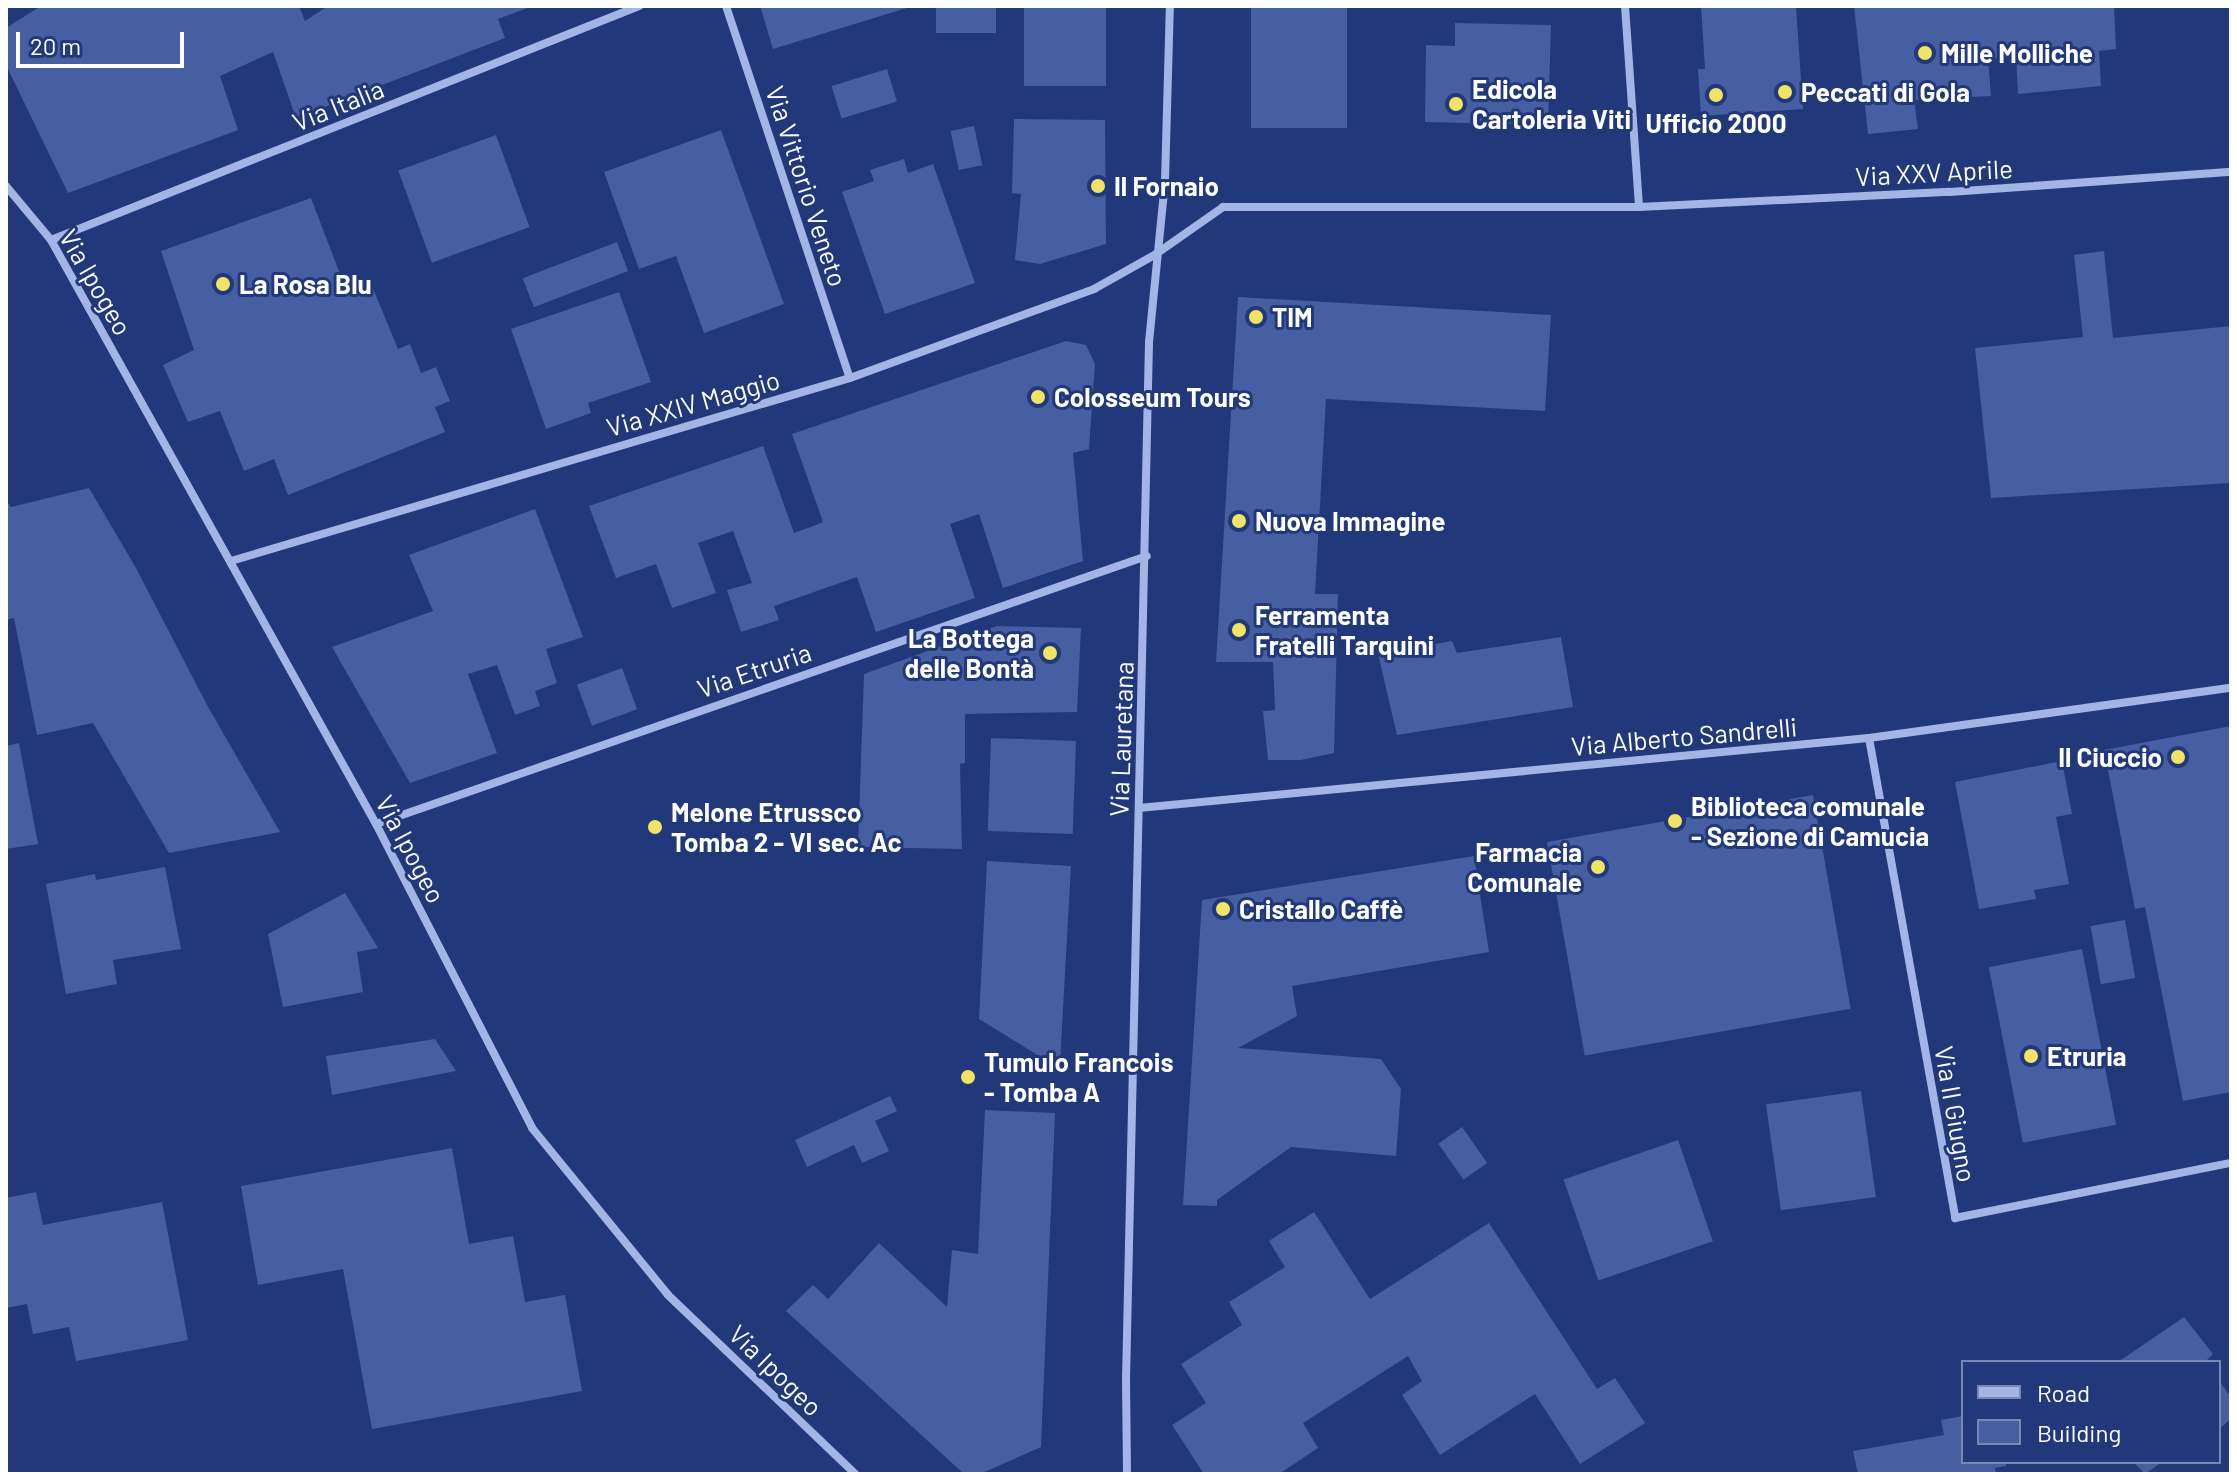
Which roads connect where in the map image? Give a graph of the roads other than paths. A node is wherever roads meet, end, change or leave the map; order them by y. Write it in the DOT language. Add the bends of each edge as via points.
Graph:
graph roads {
  1 [pos="639,6"];
  2 [pos="726,6"];
  3 [pos="1170,6"];
  4 [pos="1625,6"];
  5 [pos="2231,172"];
  6 [pos="6,186"];
  7 [pos="1639,207"];
  8 [pos="51,240"];
  9 [pos="1156,254"];
  10 [pos="850,378"];
  11 [pos="1147,556"];
  12 [pos="231,561"];
  13 [pos="2231,688"];
  14 [pos="1869,738"];
  15 [pos="1139,808"];
  16 [pos="376,824"];
  17 [pos="2231,1163"];
  18 [pos="855,1474"];
  19 [pos="1127,1474"];
  1 -- 8 [label="street, Via Italia"];
  2 -- 10 [label="street, Via Vittorio Veneto"];
  3 -- 9 [label="street, Via Lauretana" via="1165,181"];
  4 -- 7 [label="street"];
  5 -- 7 [label="street, Via XXV Aprile"];
  6 -- 8 [label="street, Via Ipogeo"];
  7 -- 9 [label="street, Via XXV Aprile" via="1223,207"];
  8 -- 12 [label="street, Via Ipogeo"];
  9 -- 10 [label="street, Via XXIV Maggio" via="1094,289"];
  9 -- 11 [label="street, Via Lauretana" via="1149,342"];
  10 -- 12 [label="street, Via XXIV Maggio"];
  11 -- 15 [label="street, Via Lauretana"];
  11 -- 16 [label="street, Via Etruria"];
  12 -- 16 [label="street, Via Ipogeo"];
  13 -- 14 [label="street, Via Alberto Sandrelli"];
  14 -- 15 [label="street, Via Alberto Sandrelli"];
  14 -- 17 [label="street, Via II Giugno" via="1955,1218"];
  15 -- 19 [label="street, Via Lauretana"];
  16 -- 18 [label="street, Via Ipogeo" via="532,1128 668,1295"];
}
